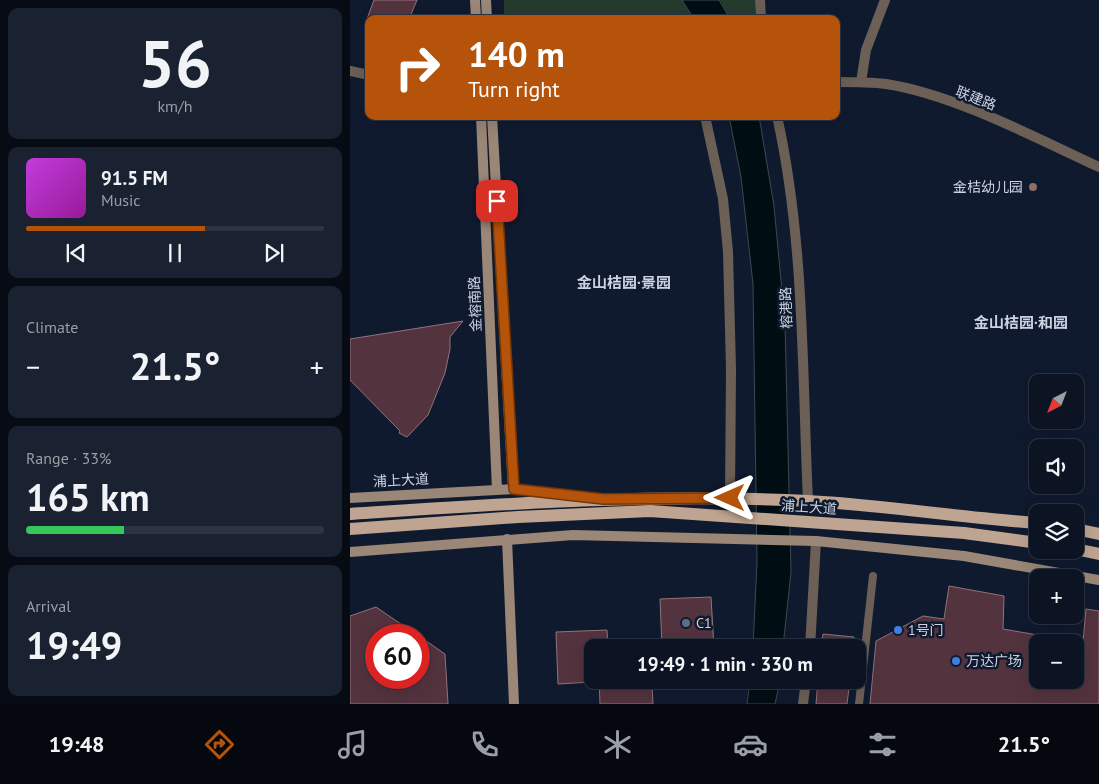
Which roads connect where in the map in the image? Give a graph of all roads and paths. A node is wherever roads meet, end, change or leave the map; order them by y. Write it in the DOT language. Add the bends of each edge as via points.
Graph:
graph roads {
  1 [pos="475,0"];
  2 [pos="486,0"];
  3 [pos="760,0"];
  4 [pos="885,0"];
  5 [pos="476,15"];
  6 [pos="487,15"];
  7 [pos="761,15"];
  8 [pos="350,71"];
  9 [pos="365,75"];
  10 [pos="840,82"];
  11 [pos="861,82"];
  12 [pos="481,120"];
  13 [pos="492,120"];
  14 [pos="706,120"];
  15 [pos="778,120"];
  16 [pos="1099,167"];
  17 [pos="514,489"];
  18 [pos="497,490"];
  19 [pos="350,498"];
  20 [pos="730,498"];
  21 [pos="603,499"];
  22 [pos="808,501"];
  23 [pos="350,514"];
  24 [pos="1029,522"];
  25 [pos="350,529"];
  26 [pos="1084,531"];
  27 [pos="1099,534"];
  28 [pos="506,539"];
  29 [pos="816,541"];
  30 [pos="1029,542"];
  31 [pos="1084,551"];
  32 [pos="350,552"];
  33 [pos="1099,554"];
  34 [pos="873,576"];
  35 [pos="1099,580"];
  36 [pos="811,639"];
  37 [pos="805,689"];
  38 [pos="514,704"];
  39 [pos="803,704"];
  40 [pos="858,704"];
  1 -- 5 [label="main road"];
  2 -- 6 [label="main road"];
  3 -- 7 [label="street"];
  4 -- 11 [label="street" via="866,50"];
  8 -- 9 [label="street"];
  10 -- 11 [label="street, 联建路"];
  11 -- 16 [label="street, 联建路" via="900,87 963,107"];
  12 -- 18 [label="main road, 金榕南路"];
  13 -- 17 [label="main road"];
  14 -- 20 [label="street" via="723,199 728,252"];
  15 -- 22 [label="street, 榕港路" via="798,266"];
  17 -- 18 [label="main road, 浦上大道"];
  17 -- 21 [label="main road, 浦上大道"];
  18 -- 19 [label="main road, 浦上大道"];
  20 -- 21 [label="main road, 浦上大道"];
  20 -- 22 [label="main road, 浦上大道"];
  21 -- 23 [label="main road, 浦上大道"];
  22 -- 24 [label="main road, 浦上大道"];
  25 -- 30 [label="main road, 浦上大道" via="650,511 964,533"];
  26 -- 27 [label="main road"];
  28 -- 29 [label="main road" via="573,535"];
  28 -- 32 [label="main road"];
  28 -- 38 [label="main road"];
  29 -- 35 [label="main road" via="955,554"];
  29 -- 36 [label="street"];
  31 -- 33 [label="main road"];
  34 -- 40 [label="street"];
  37 -- 39 [label="street"];
}
